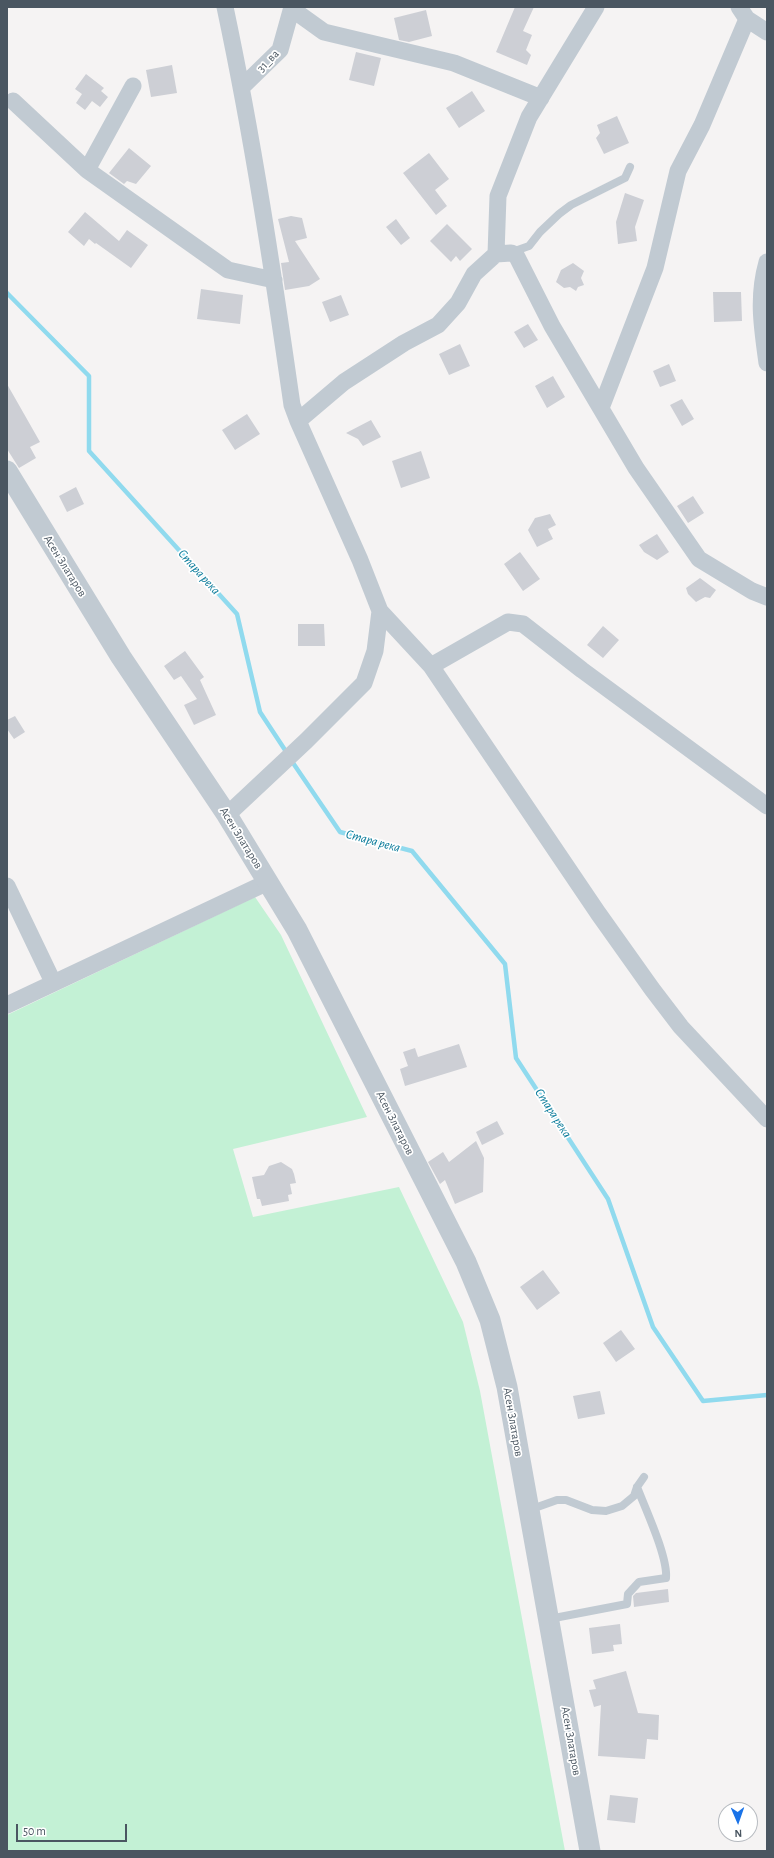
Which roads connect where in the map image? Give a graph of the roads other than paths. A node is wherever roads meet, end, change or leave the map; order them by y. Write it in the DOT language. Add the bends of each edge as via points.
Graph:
graph roads {
  1 [pos="225,7"];
  2 [pos="596,7"];
  3 [pos="292,8"];
  4 [pos="743,13"];
  5 [pos="767,32"];
  6 [pos="133,86"];
  7 [pos="242,87"];
  8 [pos="541,98"];
  9 [pos="12,101"];
  10 [pos="630,167"];
  11 [pos="87,170"];
  12 [pos="503,253"];
  13 [pos="767,262"];
  14 [pos="274,280"];
  15 [pos="767,363"];
  16 [pos="601,408"];
  17 [pos="298,421"];
  18 [pos="7,471"];
  19 [pos="767,596"];
  20 [pos="380,611"];
  21 [pos="431,666"];
  22 [pos="767,806"];
  23 [pos="228,815"];
  24 [pos="268,882"];
  25 [pos="7,886"];
  26 [pos="53,982"];
  27 [pos="7,1005"];
  28 [pos="767,1119"];
  29 [pos="644,1477"];
  30 [pos="637,1487"];
  31 [pos="529,1510"];
  32 [pos="549,1619"];
  33 [pos="590,1851"];
  1 -- 7 [label="street"];
  2 -- 8 [label="street"];
  3 -- 7 [label="street, 31_ва" via="280,50"];
  3 -- 8 [label="street" via="324,32 454,63"];
  4 -- 5 [label="street"];
  4 -- 16 [label="street" via="702,125 678,171 655,268"];
  6 -- 11 [label="street"];
  7 -- 14 [label="street"];
  8 -- 12 [label="street" via="529,117 498,196"];
  9 -- 11 [label="street"];
  10 -- 12 [label="lane" via="625,178 559,214 529,246"];
  11 -- 14 [label="street" via="228,270"];
  12 -- 16 [label="street" via="516,255 552,326"];
  12 -- 17 [label="street" via="474,274 458,303 438,325 404,343 344,382"];
  13 -- 15 [label="street" via="760,304"];
  14 -- 17 [label="street" via="292,405"];
  16 -- 19 [label="street" via="636,468 699,559 752,591"];
  17 -- 20 [label="street"];
  18 -- 23 [label="street, Асен Златаров" via="121,658"];
  20 -- 21 [label="street"];
  20 -- 23 [label="street" via="375,651 364,683"];
  21 -- 22 [label="street" via="508,622 523,624"];
  21 -- 28 [label="street" via="652,989 681,1027"];
  23 -- 24 [label="street, Асен Златаров"];
  24 -- 26 [label="street"];
  24 -- 31 [label="street, Асен Златаров" via="297,930 466,1262 490,1320 505,1380"];
  25 -- 26 [label="street"];
  26 -- 27 [label="street"];
  29 -- 30 [label="lane"];
  30 -- 31 [label="lane" via="634,1496 622,1506 606,1511 592,1510 566,1500 557,1500"];
  30 -- 32 [label="lane" via="655,1534 666,1578 639,1582 628,1594 627,1604"];
  31 -- 32 [label="street, Асен Златаров"];
  32 -- 33 [label="street, Асен Златаров"];
}
